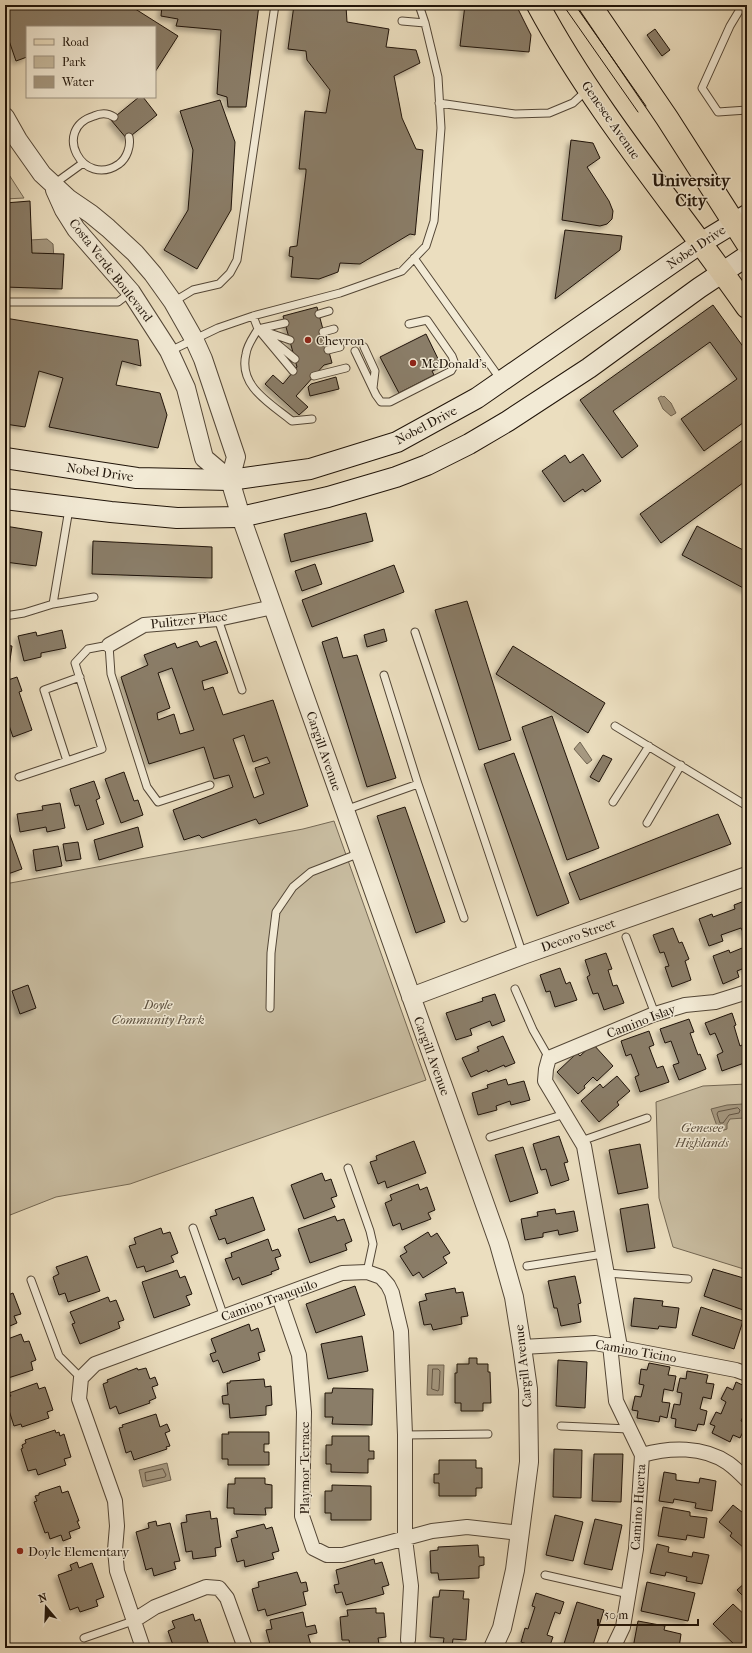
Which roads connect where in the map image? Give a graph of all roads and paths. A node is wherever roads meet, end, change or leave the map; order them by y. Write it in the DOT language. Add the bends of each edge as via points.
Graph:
graph roads {
  1 [pos="275,5"];
  2 [pos="419,5"];
  3 [pos="590,5"];
  4 [pos="747,6"];
  5 [pos="545,8"];
  6 [pos="402,21"];
  7 [pos="425,23"];
  8 [pos="588,89"];
  9 [pos="439,103"];
  10 [pos="747,110"];
  11 [pos="5,117"];
  12 [pos="114,117"];
  13 [pos="129,137"];
  14 [pos="83,163"];
  15 [pos="52,186"];
  16 [pos="740,219"];
  17 [pos="701,243"];
  18 [pos="747,243"];
  19 [pos="747,256"];
  20 [pos="414,258"];
  21 [pos="723,272"];
  22 [pos="131,292"];
  23 [pos="5,302"];
  24 [pos="173,302"];
  25 [pos="747,307"];
  26 [pos="329,311"];
  27 [pos="318,314"];
  28 [pos="252,316"];
  29 [pos="285,323"];
  30 [pos="409,324"];
  31 [pos="258,329"];
  32 [pos="334,329"];
  33 [pos="324,332"];
  34 [pos="194,339"];
  35 [pos="290,340"];
  36 [pos="340,347"];
  37 [pos="364,347"];
  38 [pos="328,350"];
  39 [pos="170,351"];
  40 [pos="355,351"];
  41 [pos="295,359"];
  42 [pos="346,368"];
  43 [pos="294,372"];
  44 [pos="314,376"];
  45 [pos="502,381"];
  46 [pos="373,388"];
  47 [pos="312,420"];
  48 [pos="5,458"];
  49 [pos="230,480"];
  50 [pos="5,499"];
  51 [pos="70,507"];
  52 [pos="241,517"];
  53 [pos="94,597"];
  54 [pos="53,604"];
  55 [pos="274,607"];
  56 [pos="5,616"];
  57 [pos="218,619"];
  58 [pos="415,632"];
  59 [pos="109,645"];
  60 [pos="384,675"];
  61 [pos="80,677"];
  62 [pos="242,690"];
  63 [pos="615,726"];
  64 [pos="649,746"];
  65 [pos="67,761"];
  66 [pos="681,765"];
  67 [pos="19,777"];
  68 [pos="418,784"];
  69 [pos="210,785"];
  70 [pos="613,802"];
  71 [pos="747,806"];
  72 [pos="345,810"];
  73 [pos="647,823"];
  74 [pos="360,853"];
  75 [pos="747,876"];
  76 [pos="464,918"];
  77 [pos="626,937"];
  78 [pos="523,955"];
  79 [pos="515,989"];
  80 [pos="747,992"];
  81 [pos="411,997"];
  82 [pos="270,1008"];
  83 [pos="655,1014"];
  84 [pos="547,1064"];
  85 [pos="565,1114"];
  86 [pos="647,1118"];
  87 [pos="490,1137"];
  88 [pos="581,1141"];
  89 [pos="348,1168"];
  90 [pos="193,1228"];
  91 [pos="603,1254"];
  92 [pos="527,1266"];
  93 [pos="367,1272"];
  94 [pos="607,1273"];
  95 [pos="688,1279"];
  96 [pos="31,1280"];
  97 [pos="279,1297"];
  98 [pos="224,1317"];
  99 [pos="615,1346"];
  100 [pos="522,1348"];
  101 [pos="747,1374"];
  102 [pos="81,1378"];
  103 [pos="561,1426"];
  104 [pos="629,1429"];
  105 [pos="488,1434"];
  106 [pos="405,1435"];
  107 [pos="642,1455"];
  108 [pos="747,1480"];
  109 [pos="520,1533"];
  110 [pos="404,1539"];
  111 [pos="545,1575"];
  112 [pos="628,1594"];
  113 [pos="134,1621"];
  114 [pos="84,1638"];
  115 [pos="408,1640"];
  116 [pos="143,1648"];
  117 [pos="245,1648"];
  118 [pos="493,1648"];
  119 [pos="613,1648"];
  1 -- 24 [label="lane" via="237,260 230,273 219,284 193,290"];
  2 -- 7 [label="lane"];
  3 -- 16 [label="main road" via="719,198"];
  4 -- 10 [label="lane" via="739,11 730,26 702,88 718,112"];
  5 -- 8 [label="main road, Genesee Avenue"];
  6 -- 7 [label="lane"];
  7 -- 9 [label="lane" via="438,77"];
  8 -- 9 [label="lane" via="572,103 549,113 515,114"];
  8 -- 17 [label="main road, Genesee Avenue"];
  9 -- 20 [label="lane" via="441,128 434,222 426,246"];
  11 -- 15 [label="street, Costa Verde Boulevard" via="18,140"];
  12 -- 14 [label="lane" via="100,114 86,118 78,126 73,145"];
  13 -- 14 [label="lane" via="128,153 120,164 108,170 94,169"];
  14 -- 15 [label="lane"];
  15 -- 22 [label="street, Costa Verde Boulevard" via="76,229"];
  15 -- 24 [label="street, Costa Verde Boulevard" via="108,228 135,253"];
  16 -- 17 [label="main road, Nobel Drive"];
  16 -- 18 [label="main road"];
  17 -- 21 [label="main road, Genesee Avenue"];
  17 -- 45 [label="main road, Nobel Drive"];
  19 -- 21 [label="main road"];
  20 -- 28 [label="lane" via="402,271 340,293"];
  20 -- 45 [label="lane"];
  21 -- 25 [label="main road, Genesee Avenue"];
  21 -- 52 [label="main road" via="553,393 469,444 396,477 328,497"];
  22 -- 23 [label="lane" via="118,302"];
  22 -- 39 [label="street, Costa Verde Boulevard"];
  24 -- 34 [label="street, Costa Verde Boulevard"];
  26 -- 27 [label="lane"];
  28 -- 31 [label="lane"];
  28 -- 34 [label="lane"];
  29 -- 31 [label="lane"];
  30 -- 46 [label="lane" via="426,320 455,364 451,371 390,402 381,402"];
  31 -- 35 [label="lane"];
  31 -- 41 [label="lane"];
  31 -- 43 [label="lane"];
  31 -- 47 [label="lane" via="246,353 245,372 253,389 292,421"];
  32 -- 33 [label="lane"];
  34 -- 39 [label="lane"];
  34 -- 49 [label="street, Costa Verde Boulevard" via="206,365 236,457"];
  36 -- 38 [label="lane"];
  37 -- 46 [label="lane" via="375,371"];
  39 -- 49 [label="street, Costa Verde Boulevard" via="186,388 204,458"];
  40 -- 46 [label="lane"];
  42 -- 44 [label="lane"];
  45 -- 49 [label="main road, Nobel Drive" via="477,398 397,442 310,469"];
  48 -- 49 [label="main road, Nobel Drive" via="137,478"];
  49 -- 52 [label="street, Cargill Avenue"];
  50 -- 51 [label="main road"];
  51 -- 52 [label="main road" via="177,518"];
  51 -- 54 [label="lane"];
  52 -- 55 [label="street, Cargill Avenue"];
  53 -- 54 [label="lane"];
  54 -- 56 [label="lane"];
  55 -- 57 [label="street, Pulitzer Place"];
  55 -- 72 [label="street, Cargill Avenue"];
  57 -- 59 [label="street, Pulitzer Place" via="144,625"];
  57 -- 62 [label="lane"];
  58 -- 78 [label="lane"];
  59 -- 61 [label="lane" via="88,648 80,656 75,663"];
  59 -- 69 [label="lane" via="111,674 147,787 158,802"];
  60 -- 68 [label="lane"];
  61 -- 65 [label="lane" via="102,749"];
  61 -- 65 [label="lane" via="44,690"];
  63 -- 64 [label="lane"];
  64 -- 66 [label="lane"];
  64 -- 70 [label="lane"];
  65 -- 67 [label="lane"];
  66 -- 71 [label="lane"];
  66 -- 73 [label="lane"];
  68 -- 72 [label="lane"];
  68 -- 76 [label="lane"];
  72 -- 74 [label="street, Cargill Avenue"];
  74 -- 81 [label="street, Cargill Avenue"];
  74 -- 82 [label="lane" via="311,872 293,887 276,912 271,953"];
  75 -- 78 [label="street, Decoro Street"];
  77 -- 83 [label="lane"];
  78 -- 81 [label="street, Decoro Street"];
  79 -- 84 [label="lane"];
  80 -- 83 [label="street, Camino Islay" via="715,1002 684,1005"];
  81 -- 100 [label="street, Cargill Avenue" via="499,1244 514,1297"];
  83 -- 84 [label="street, Camino Islay"];
  84 -- 85 [label="street, Camino Huerta" via="545,1081"];
  85 -- 87 [label="lane"];
  85 -- 88 [label="street, Camino Huerta"];
  86 -- 88 [label="lane"];
  88 -- 91 [label="street, Camino Huerta"];
  89 -- 93 [label="lane" via="373,1244"];
  90 -- 98 [label="lane"];
  91 -- 92 [label="lane"];
  91 -- 94 [label="street, Camino Huerta"];
  93 -- 97 [label="street, Camino Tranquilo" via="342,1273"];
  93 -- 106 [label="street, Camino Tranquilo" via="381,1277 388,1285 402,1331"];
  94 -- 95 [label="lane"];
  94 -- 99 [label="street, Camino Huerta"];
  96 -- 102 [label="lane" via="59,1356"];
  97 -- 98 [label="street, Camino Tranquilo"];
  97 -- 110 [label="street, Playmor Terrace" via="299,1355 304,1412 302,1516 313,1548 327,1555 343,1556"];
  98 -- 102 [label="street, Camino Tranquilo" via="94,1364"];
  99 -- 100 [label="street, Camino Ticino" via="595,1343"];
  99 -- 101 [label="street, Camino Ticino"];
  99 -- 104 [label="street, Camino Huerta" via="616,1401"];
  100 -- 109 [label="street, Cargill Avenue" via="528,1389 529,1462"];
  102 -- 113 [label="street" via="80,1399 115,1501 117,1571"];
  103 -- 104 [label="lane"];
  104 -- 107 [label="street, Camino Huerta"];
  105 -- 106 [label="lane"];
  106 -- 110 [label="street, Camino Tranquilo"];
  107 -- 108 [label="street" via="675,1449 704,1452 728,1463"];
  107 -- 112 [label="street, Camino Huerta" via="636,1549"];
  109 -- 110 [label="street, Playmor Terrace" via="467,1527 432,1531"];
  109 -- 118 [label="street, Cargill Avenue" via="515,1570 503,1621"];
  110 -- 115 [label="street, Camino Tranquilo" via="411,1586"];
  111 -- 112 [label="lane"];
  112 -- 119 [label="street, Camino Huerta" via="623,1627"];
  113 -- 114 [label="lane"];
  113 -- 116 [label="street"];
  113 -- 117 [label="street" via="155,1607 206,1587 219,1588 227,1598"];
}
